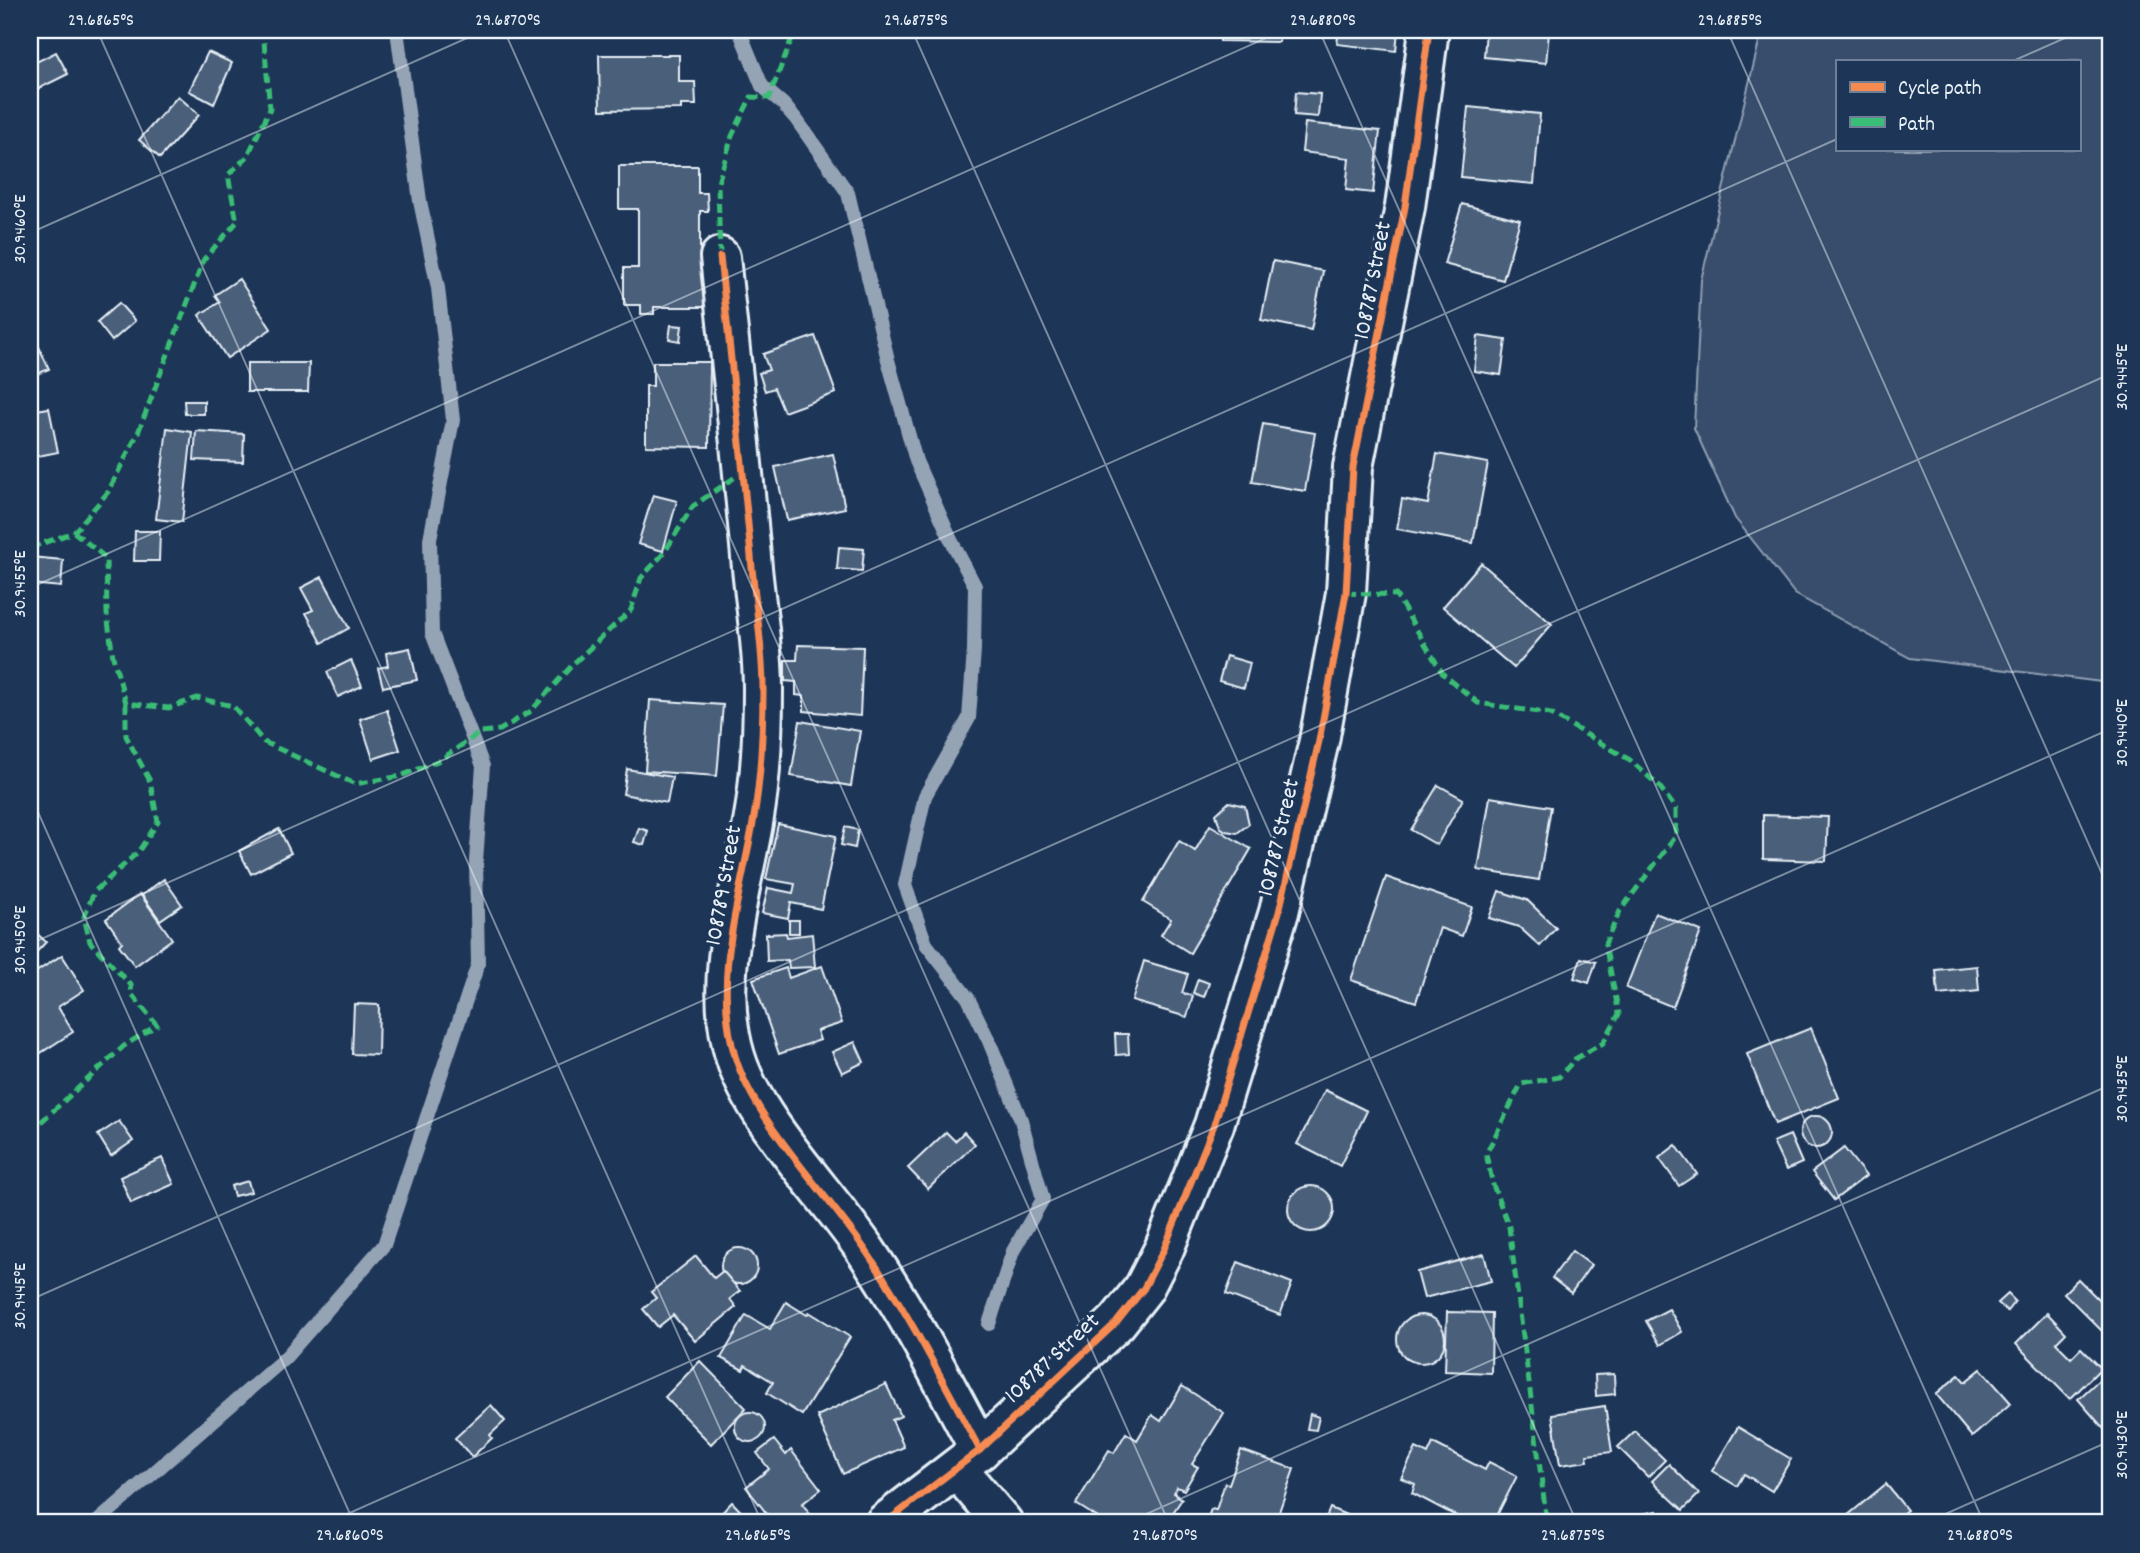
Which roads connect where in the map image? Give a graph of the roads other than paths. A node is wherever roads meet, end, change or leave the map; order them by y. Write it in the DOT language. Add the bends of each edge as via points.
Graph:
graph roads {
  1 [pos="1429,30"];
  2 [pos="719,257"];
  3 [pos="969,1460"];
  4 [pos="884,1523"];
  5 [pos="1003,1523"];
  1 -- 3 [label="street, 108787 Street" via="1405,207 1353,467 1346,593 1319,741 1279,912 1213,1125 1144,1288 1117,1322"];
  2 -- 3 [label="street, 108789 Street" via="763,686 760,769 728,959 726,1020 735,1058 751,1094 900,1302"];
  3 -- 4 [label="street, 108787 Street"];
  3 -- 5 [label="street, 108789 Street"];
}
